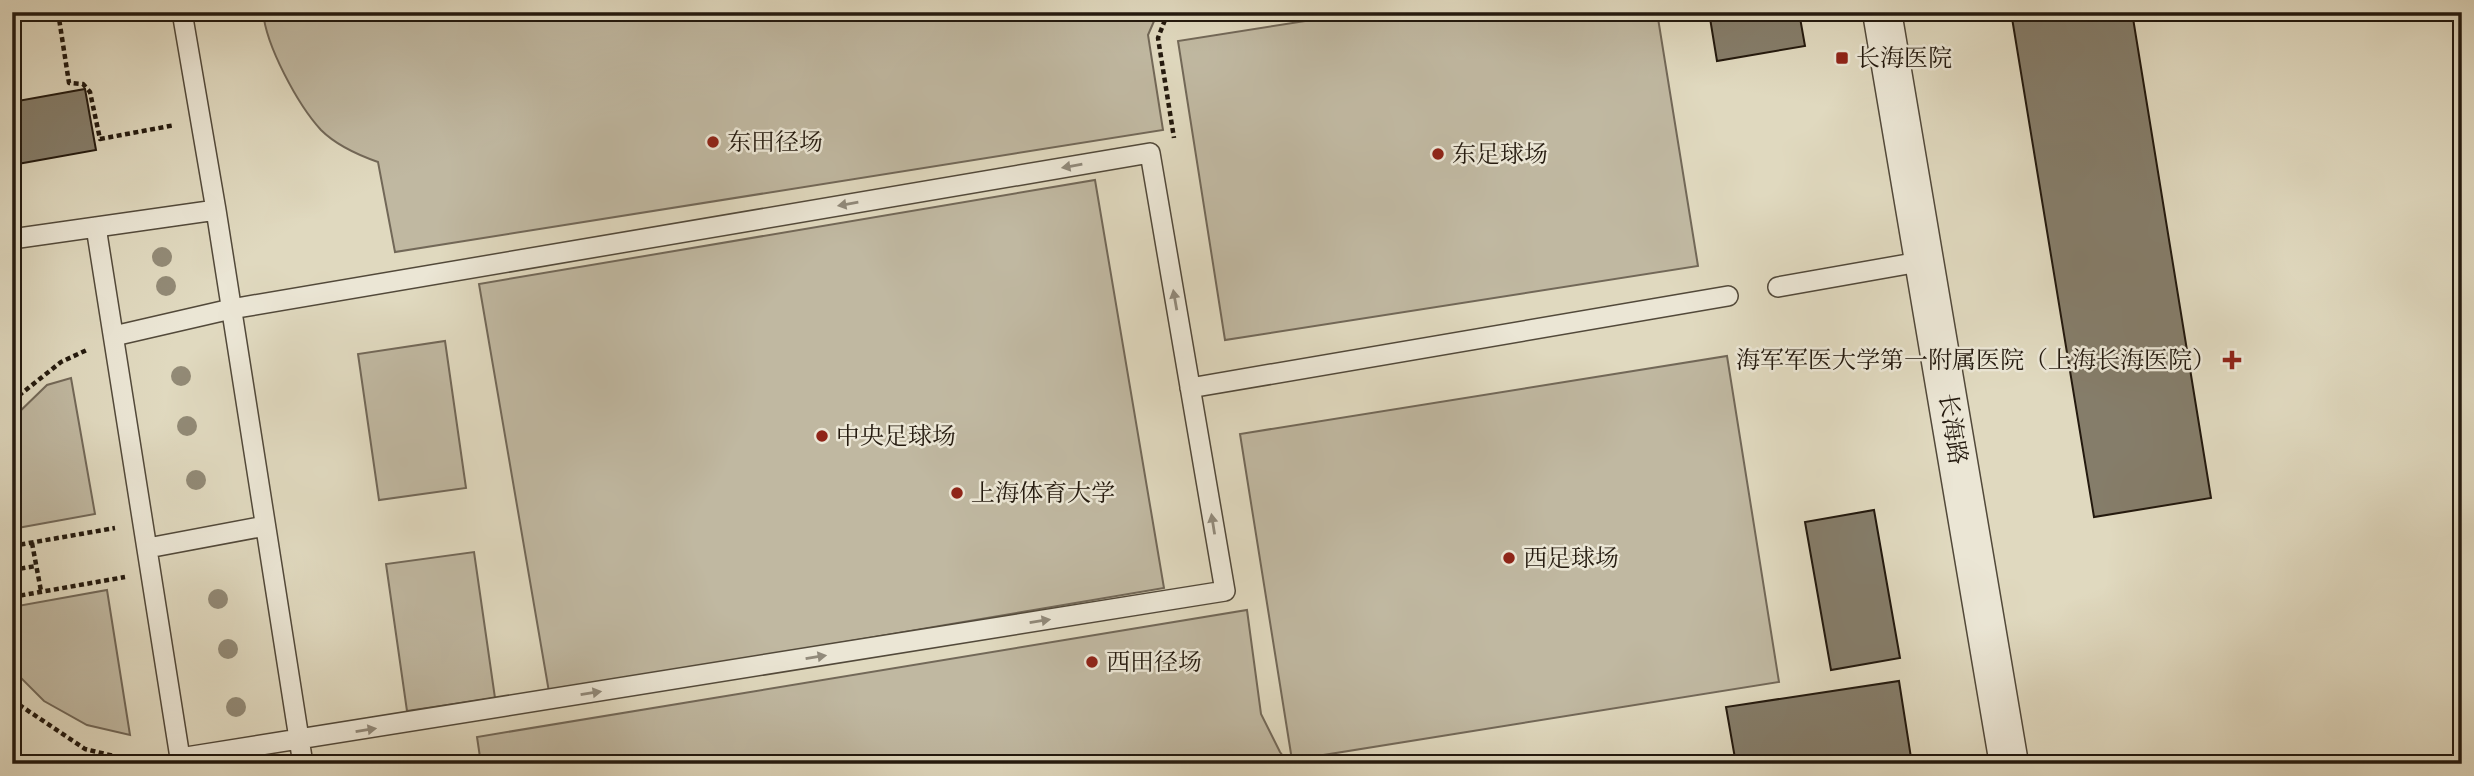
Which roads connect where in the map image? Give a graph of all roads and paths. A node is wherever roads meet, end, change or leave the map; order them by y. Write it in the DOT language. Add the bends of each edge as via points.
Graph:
graph roads {
  1 [pos="58,12"];
  2 [pos="182,12"];
  3 [pos="1168,12"];
  4 [pos="1882,12"];
  5 [pos="201,120"];
  6 [pos="1150,153"];
  7 [pos="216,209"];
  8 [pos="96,227"];
  9 [pos="12,239"];
  10 [pos="1925,261"];
  11 [pos="1778,288"];
  12 [pos="1728,296"];
  13 [pos="231,309"];
  14 [pos="114,336"];
  15 [pos="1191,388"];
  16 [pos="12,401"];
  17 [pos="144,523"];
  18 [pos="265,526"];
  19 [pos="32,543"];
  20 [pos="12,546"];
  21 [pos="148,548"];
  22 [pos="36,566"];
  23 [pos="12,570"];
  24 [pos="152,572"];
  25 [pos="41,591"];
  26 [pos="12,597"];
  27 [pos="12,700"];
  28 [pos="299,741"];
  29 [pos="180,761"];
  30 [pos="303,764"];
  31 [pos="2009,764"];
  1 -- 5 [label="path" via="69,83 83,84 90,92 100,139"];
  2 -- 5 [label="lane"];
  3 -- 6 [label="path" via="1158,38 1175,148"];
  4 -- 10 [label="street, 长海路"];
  5 -- 7 [label="lane"];
  6 -- 13 [label="lane, one-way"];
  15 -- 6 [label="lane, one-way"];
  7 -- 8 [label="lane"];
  7 -- 13 [label="lane"];
  8 -- 9 [label="lane"];
  8 -- 14 [label="lane"];
  10 -- 11 [label="lane"];
  10 -- 31 [label="street, 长海路"];
  12 -- 15 [label="lane"];
  13 -- 14 [label="lane"];
  13 -- 18 [label="lane"];
  14 -- 16 [label="path" via="61,362"];
  14 -- 17 [label="lane"];
  28 -- 15 [label="lane, one-way" via="1224,591"];
  17 -- 19 [label="path"];
  17 -- 21 [label="lane"];
  18 -- 21 [label="lane"];
  18 -- 28 [label="lane"];
  19 -- 20 [label="path"];
  19 -- 22 [label="path"];
  21 -- 24 [label="lane"];
  22 -- 23 [label="path"];
  22 -- 25 [label="path"];
  24 -- 25 [label="path"];
  24 -- 29 [label="lane"];
  25 -- 26 [label="path"];
  27 -- 29 [label="path" via="85,749 130,760"];
  28 -- 29 [label="lane"];
  28 -- 30 [label="lane"];
}
